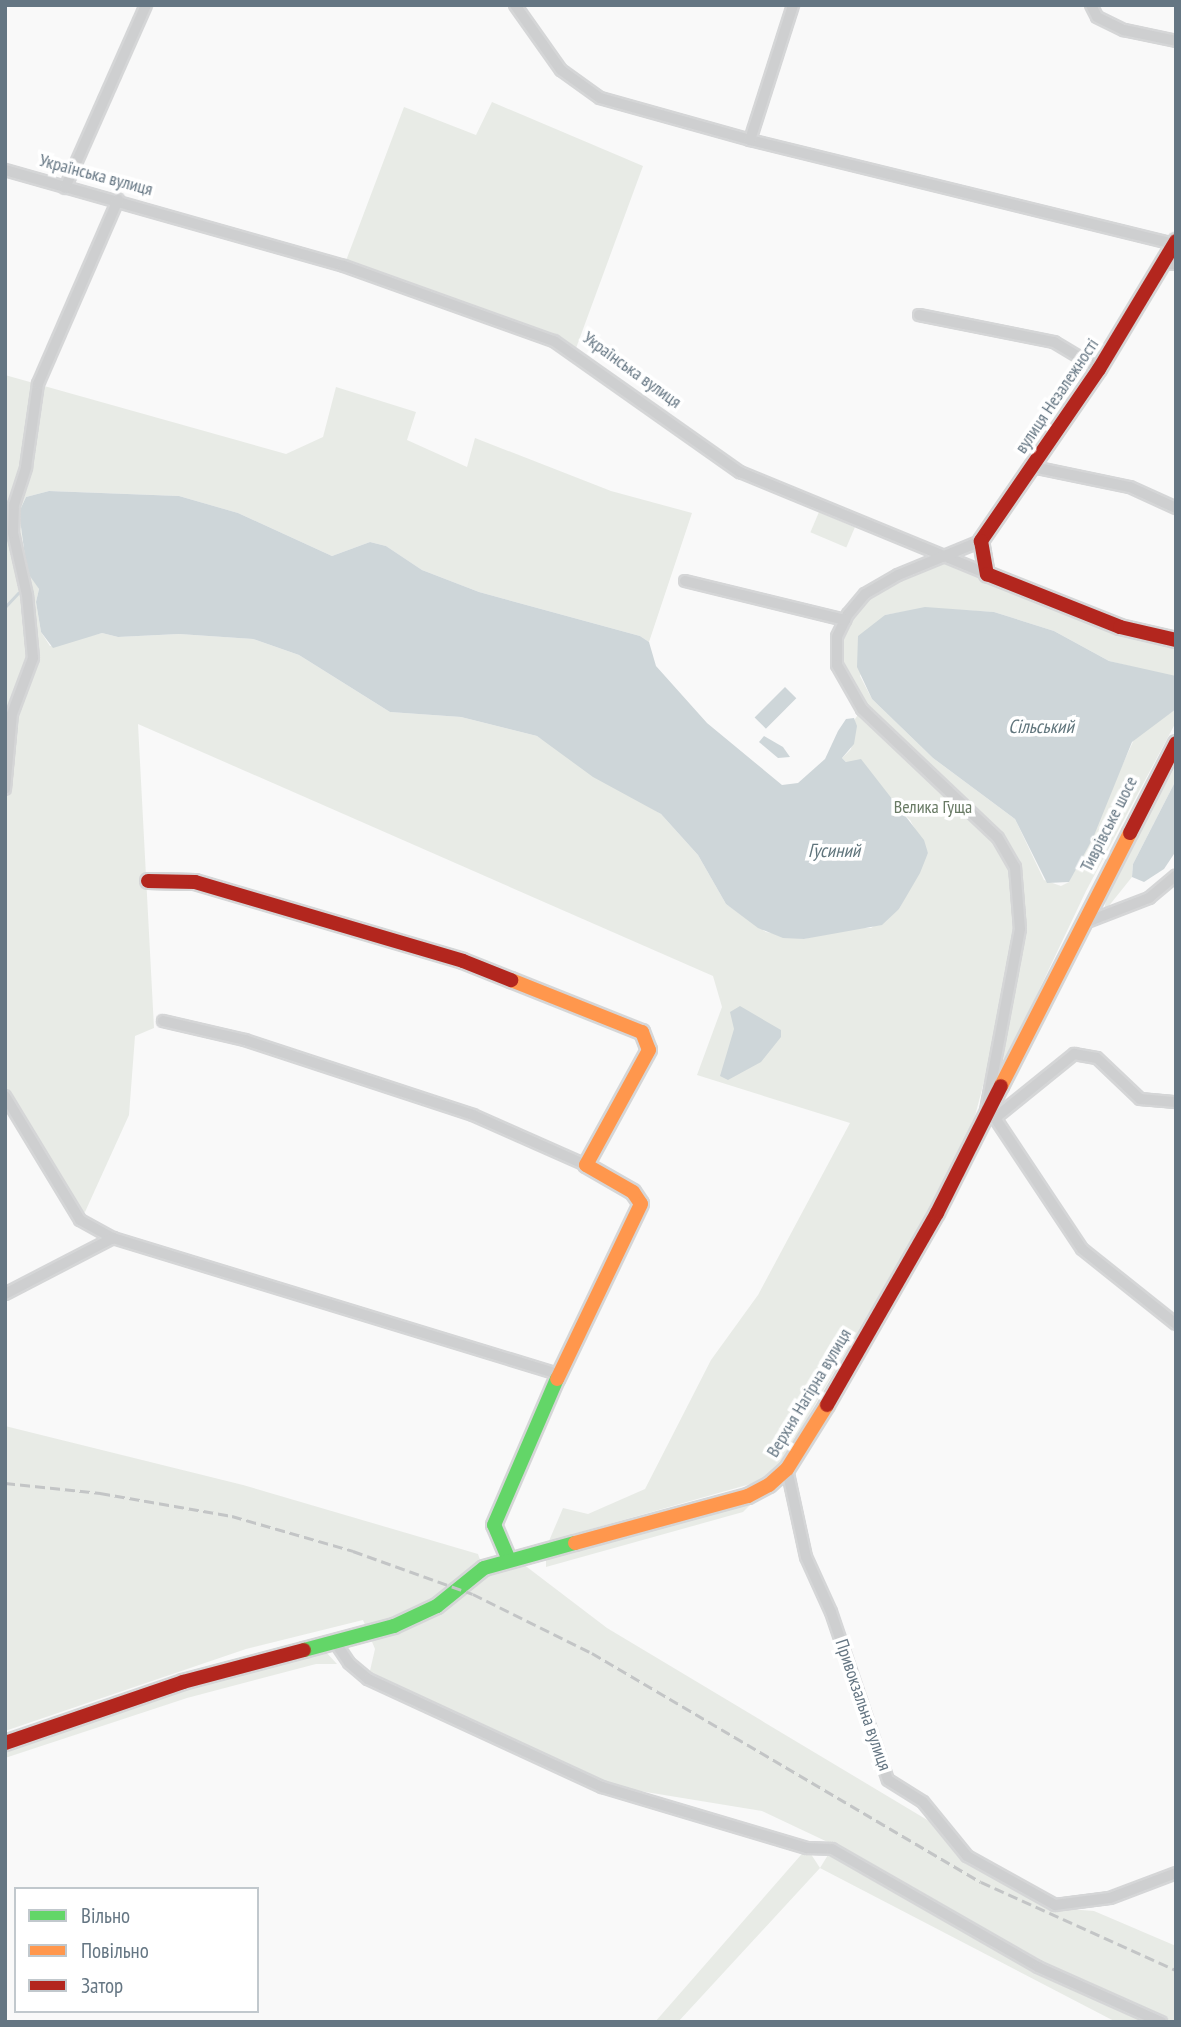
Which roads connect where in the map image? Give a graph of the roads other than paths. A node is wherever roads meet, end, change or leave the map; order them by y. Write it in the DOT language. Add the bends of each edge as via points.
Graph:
graph roads {
  1 [pos="146,5"];
  2 [pos="515,5"];
  3 [pos="793,5"];
  4 [pos="1091,5"];
  5 [pos="1176,41"];
  6 [pos="750,140"];
  7 [pos="5,170"];
  8 [pos="65,188"];
  9 [pos="118,200"];
  10 [pos="1175,243"];
  11 [pos="1170,264"];
  12 [pos="919,315"];
  13 [pos="1098,369"];
  14 [pos="1033,467"];
  15 [pos="1176,508"];
  16 [pos="981,541"];
  17 [pos="944,558"];
  18 [pos="987,574"];
  19 [pos="685,581"];
  20 [pos="845,620"];
  21 [pos="1176,640"];
  22 [pos="1176,743"];
  23 [pos="5,789"];
  24 [pos="1176,875"];
  25 [pos="148,881"];
  26 [pos="1081,925"];
  27 [pos="163,1021"];
  28 [pos="5,1096"];
  29 [pos="1176,1102"];
  30 [pos="990,1117"];
  31 [pos="586,1165"];
  32 [pos="113,1238"];
  33 [pos="5,1294"];
  34 [pos="1176,1324"];
  35 [pos="559,1374"];
  36 [pos="787,1469"];
  37 [pos="509,1560"];
  38 [pos="335,1642"];
  39 [pos="5,1743"];
  40 [pos="1176,1873"];
  41 [pos="1161,2022"];
  1 -- 8 [label="street"];
  2 -- 6 [label="street" via="561,70 583,89 662,117"];
  3 -- 6 [label="street"];
  4 -- 5 [label="street" via="1097,17 1124,30"];
  6 -- 10 [label="street"];
  7 -- 8 [label="street, Українська вулиця"];
  8 -- 9 [label="street, Українська вулиця"];
  9 -- 17 [label="street, Українська вулиця" via="344,266 554,341 740,472"];
  9 -- 23 [label="street" via="38,384 26,467 13,505 13,533 27,595 33,658 12,714"];
  10 -- 11 [label="street, вулиця Незалежності"];
  11 -- 13 [label="street, вулиця Незалежності"];
  12 -- 13 [label="street" via="1054,342"];
  13 -- 14 [label="street, вулиця Незалежності"];
  14 -- 15 [label="street" via="1130,487"];
  14 -- 16 [label="street, вулиця Незалежності"];
  16 -- 17 [label="street"];
  16 -- 18 [label="street"];
  17 -- 18 [label="street, Українська вулиця"];
  17 -- 20 [label="street" via="880,584 859,599"];
  18 -- 21 [label="street, Українська вулиця" via="1120,627"];
  19 -- 20 [label="street"];
  20 -- 30 [label="street" via="835,656 853,698 998,838 1015,867 1020,929"];
  22 -- 26 [label="street, Тиврівське шосе"];
  24 -- 26 [label="street" via="1149,898"];
  25 -- 31 [label="street" via="195,882 463,961 642,1032 649,1050"];
  26 -- 30 [label="street, Верхня Нагірна вулиця"];
  27 -- 31 [label="street" via="245,1040 473,1115"];
  28 -- 32 [label="street" via="80,1220"];
  29 -- 30 [label="street" via="1140,1099 1097,1058 1074,1054"];
  30 -- 34 [label="street" via="1082,1249"];
  30 -- 36 [label="street, Верхня Нагірна вулиця"];
  31 -- 35 [label="street" via="633,1192 641,1203"];
  32 -- 33 [label="street"];
  32 -- 35 [label="street"];
  35 -- 37 [label="street" via="494,1525"];
  36 -- 37 [label="street, Верхня Нагірна вулиця" via="748,1496"];
  36 -- 40 [label="street, Привокзальна вулиця" via="806,1557 831,1612 888,1780 923,1801 967,1856 1055,1905 1110,1898"];
  37 -- 38 [label="street, Верхня Нагірна вулиця" via="476,1572 448,1598 418,1615"];
  38 -- 39 [label="street, Верхня Нагірна вулиця" via="183,1682"];
  38 -- 41 [label="street" via="349,1663 368,1679 602,1787 807,1848 832,1849 1038,1966"];
}
